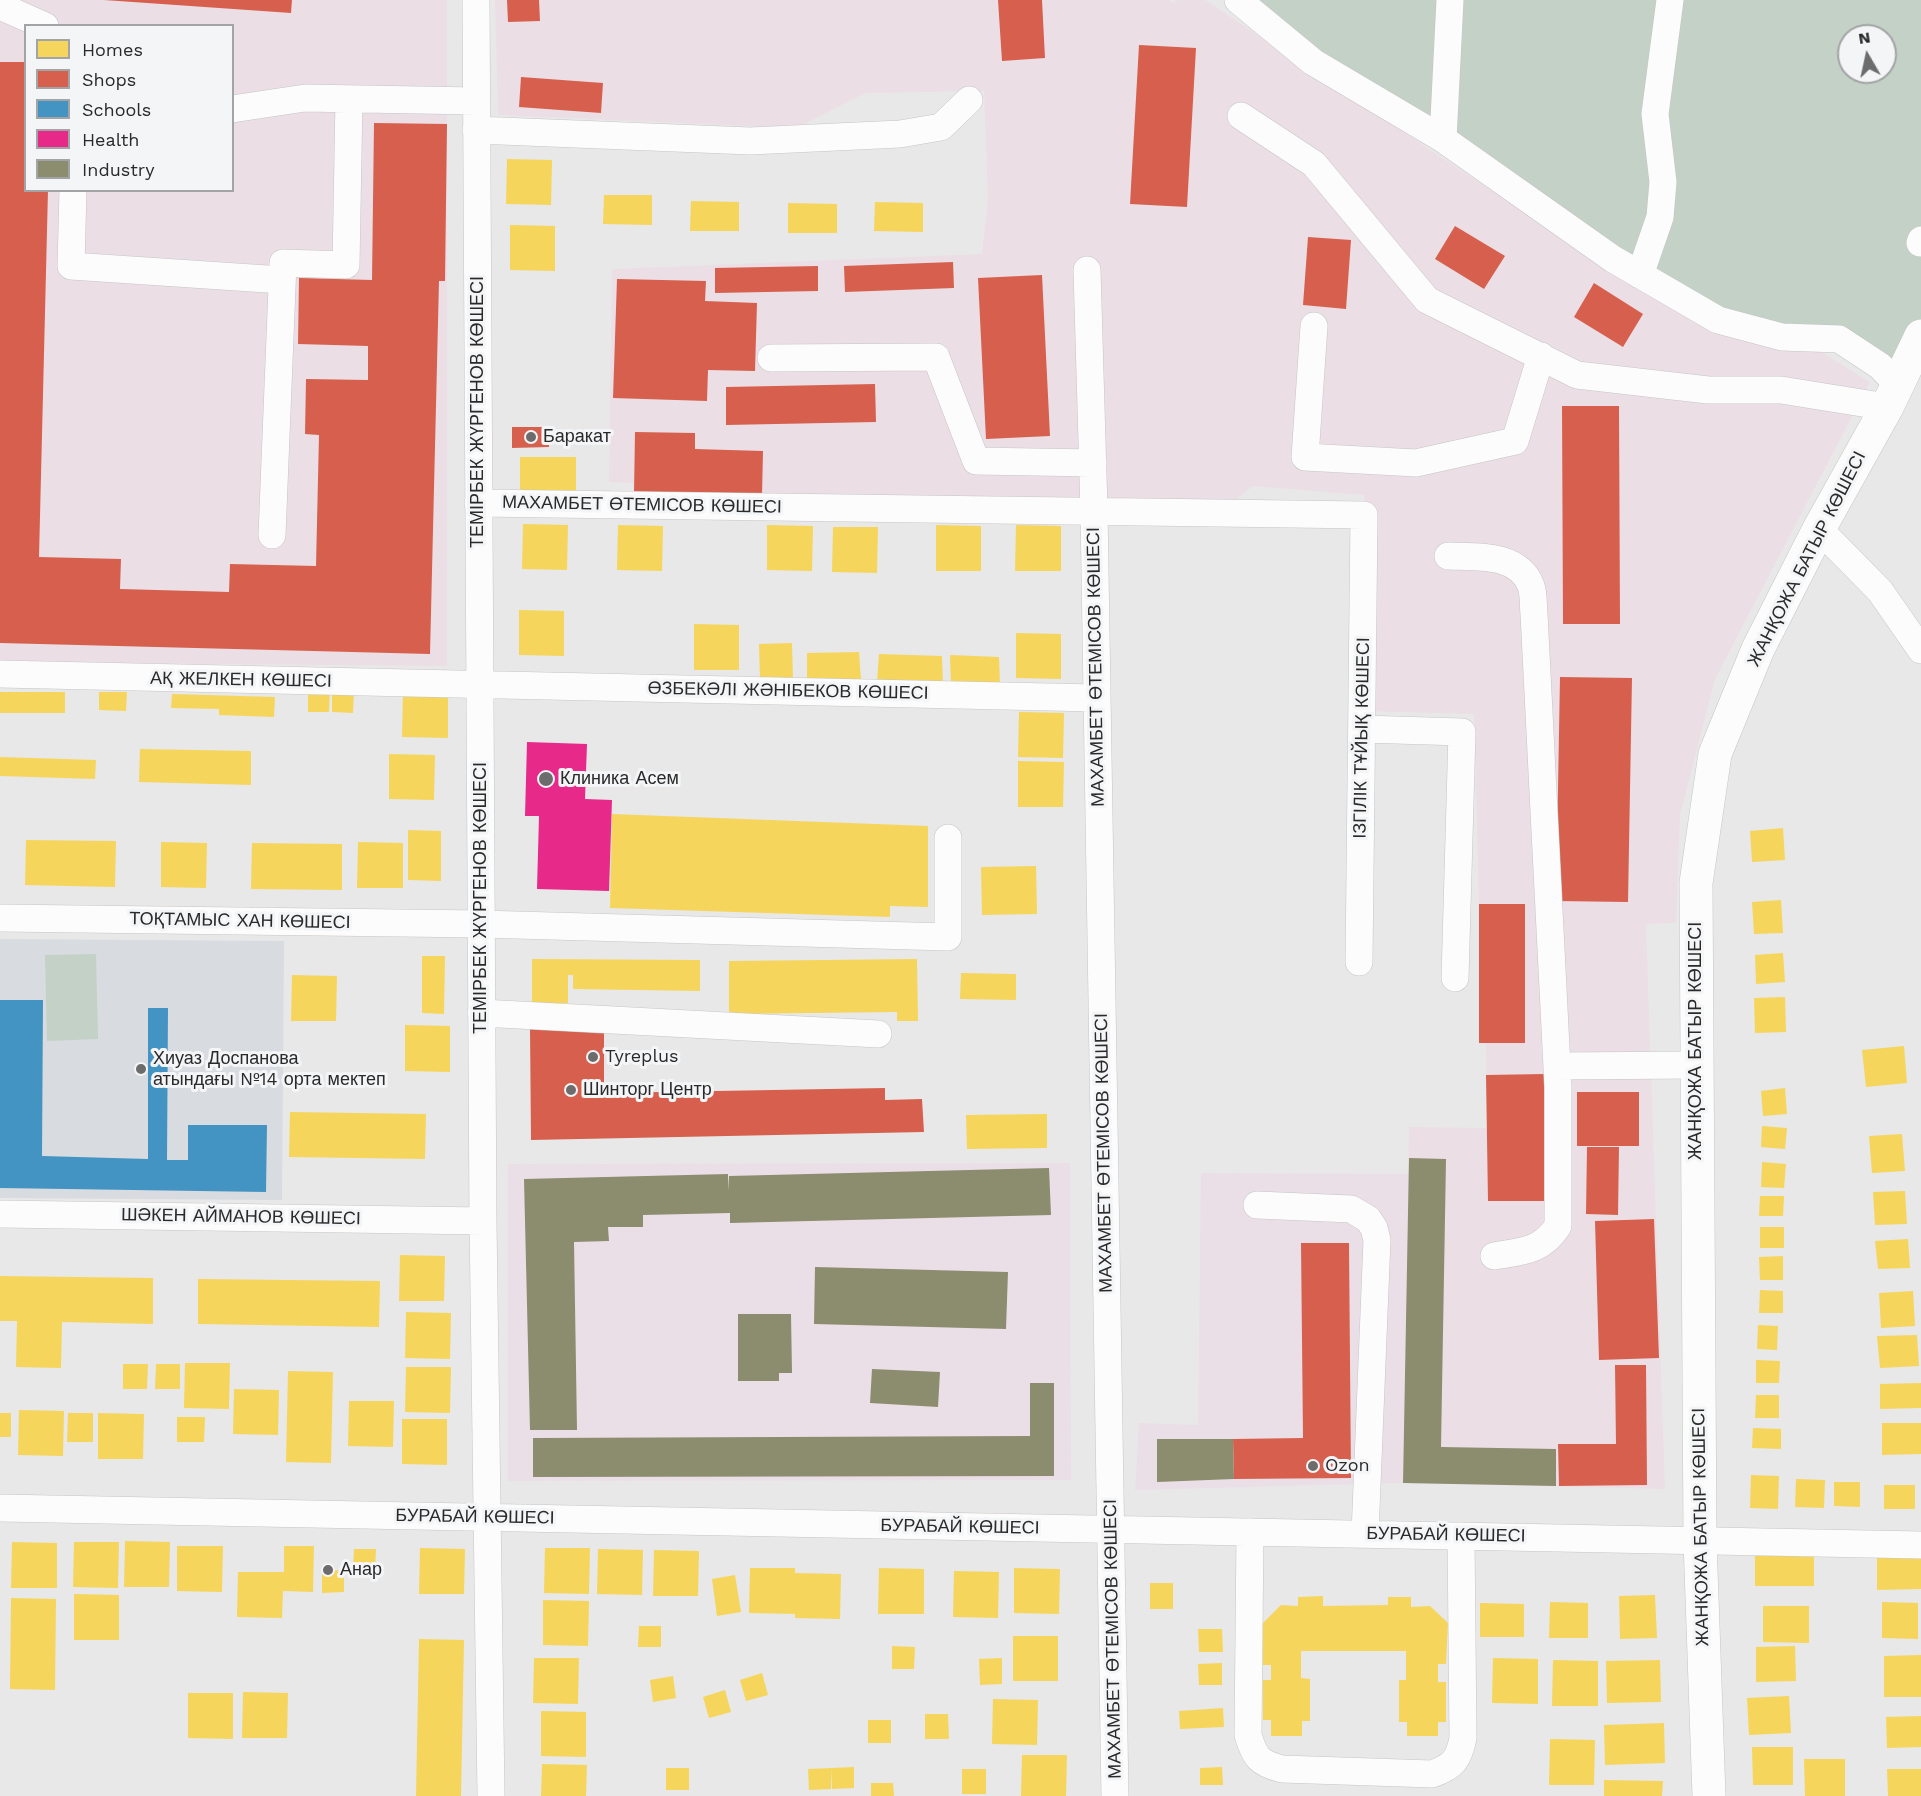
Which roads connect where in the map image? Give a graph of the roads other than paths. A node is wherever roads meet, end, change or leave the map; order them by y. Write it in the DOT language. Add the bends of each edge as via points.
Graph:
graph roads {
  1 [pos="476,0"];
  2 [pos="1238,0"];
  3 [pos="1450,0"];
  4 [pos="1670,0"];
  5 [pos="0,6"];
  6 [pos="40,24"];
  7 [pos="350,99"];
  8 [pos="969,100"];
  9 [pos="476,101"];
  10 [pos="234,109"];
  11 [pos="1241,116"];
  12 [pos="476,130"];
  13 [pos="1443,139"];
  14 [pos="73,192"];
  15 [pos="1088,270"];
  16 [pos="1640,275"];
  17 [pos="282,280"];
  18 [pos="1314,326"];
  19 [pos="1921,336"];
  20 [pos="1541,356"];
  21 [pos="771,358"];
  22 [pos="1892,396"];
  23 [pos="1093,463"];
  24 [pos="478,503"];
  25 [pos="1094,510"];
  26 [pos="1364,515"];
  27 [pos="1819,529"];
  28 [pos="272,535"];
  29 [pos="1448,556"];
  30 [pos="1921,650"];
  31 [pos="0,674"];
  32 [pos="481,685"];
  33 [pos="1095,698"];
  34 [pos="1362,729"];
  35 [pos="948,838"];
  36 [pos="0,918"];
  37 [pos="480,924"];
  38 [pos="1359,962"];
  39 [pos="1455,978"];
  40 [pos="481,1012"];
  41 [pos="878,1034"];
  42 [pos="1696,1065"];
  43 [pos="1557,1066"];
  44 [pos="1257,1205"];
  45 [pos="0,1214"];
  46 [pos="483,1221"];
  47 [pos="1494,1256"];
  48 [pos="0,1508"];
  49 [pos="488,1518"];
  50 [pos="1112,1529"];
  51 [pos="1250,1532"];
  52 [pos="1365,1534"];
  53 [pos="1461,1536"];
  54 [pos="1700,1540"];
  55 [pos="1921,1545"];
  56 [pos="491,1796"];
  57 [pos="1115,1796"];
  58 [pos="1709,1796"];
  1 -- 9 [label="street, ТЕМІРБЕК ЖҮРГЕНОВ КӨШЕСІ"];
  2 -- 13 [label="street" via="1313,62"];
  3 -- 13 [label="street"];
  4 -- 16 [label="street" via="1655,114 1663,182 1660,217"];
  5 -- 6 [label="street"];
  7 -- 9 [label="street"];
  7 -- 10 [label="street" via="305,98"];
  7 -- 17 [label="street" via="346,265 283,263"];
  8 -- 12 [label="street" via="941,127 900,134 750,141"];
  9 -- 12 [label="street, ТЕМІРБЕК ЖҮРГЕНОВ КӨШЕСІ"];
  11 -- 20 [label="street" via="1314,164 1427,300"];
  12 -- 24 [label="street, ТЕМІРБЕК ЖҮРГЕНОВ КӨШЕСІ"];
  13 -- 16 [label="street"];
  14 -- 17 [label="street" via="71,266"];
  15 -- 23 [label="street"];
  16 -- 22 [label="street" via="1718,320 1782,337 1839,339 1880,366"];
  17 -- 28 [label="street"];
  18 -- 20 [label="street" via="1305,457 1416,463 1515,441"];
  19 -- 22 [label="main road, ЖАНҚОЖА БАТЫР КӨШЕСІ"];
  20 -- 22 [label="street" via="1577,375 1708,390"];
  21 -- 23 [label="street" via="936,357 976,461"];
  22 -- 27 [label="main road, ЖАНҚОЖА БАТЫР КӨШЕСІ"];
  23 -- 25 [label="street"];
  24 -- 25 [label="street, МАХАМБЕТ ӨТЕМІСОВ КӨШЕСІ"];
  24 -- 32 [label="street, ТЕМІРБЕК ЖҮРГЕНОВ КӨШЕСІ"];
  25 -- 26 [label="street, МАХАМБЕТ ӨТЕМІСОВ КӨШЕСІ"];
  25 -- 33 [label="street, МАХАМБЕТ ӨТЕМІСОВ КӨШЕСІ"];
  26 -- 34 [label="street, ІЗГІЛІК ТҰЙЫҚ КӨШЕСІ"];
  27 -- 30 [label="street" via="1880,591"];
  27 -- 42 [label="main road, ЖАНҚОЖА БАТЫР КӨШЕСІ" via="1758,649 1715,754 1696,883"];
  29 -- 43 [label="street" via="1494,558 1521,569 1532,587"];
  31 -- 32 [label="street, АҚ ЖЕЛКЕН КӨШЕСІ"];
  32 -- 33 [label="street, ӨЗБЕКӘЛІ ЖӘНІБЕКОВ КӨШЕСІ"];
  32 -- 37 [label="street, ТЕМІРБЕК ЖҮРГЕНОВ КӨШЕСІ"];
  33 -- 50 [label="street, МАХАМБЕТ ӨТЕМІСОВ КӨШЕСІ"];
  34 -- 38 [label="street, ІЗГІЛІК ТҰЙЫҚ КӨШЕСІ"];
  34 -- 39 [label="street" via="1462,732"];
  35 -- 37 [label="street, ТОҚТАМЫС ХАН КӨШЕСІ" via="948,937"];
  36 -- 37 [label="street, ТОҚТАМЫС ХАН КӨШЕСІ"];
  37 -- 40 [label="street, ТЕМІРБЕК ЖҮРГЕНОВ КӨШЕСІ"];
  40 -- 41 [label="street"];
  40 -- 46 [label="street, ТЕМІРБЕК ЖҮРГЕНОВ КӨШЕСІ"];
  42 -- 43 [label="street"];
  42 -- 54 [label="main road, ЖАНҚОЖА БАТЫР КӨШЕСІ"];
  43 -- 47 [label="street" via="1558,1226 1550,1239 1537,1248"];
  44 -- 52 [label="street" via="1351,1209 1368,1219 1374,1228 1377,1240"];
  45 -- 46 [label="street, ШӘКЕН АЙМАНОВ КӨШЕСІ"];
  46 -- 49 [label="street, ТЕМІРБЕК ЖҮРГЕНОВ КӨШЕСІ"];
  48 -- 49 [label="street, БУРАБАЙ КӨШЕСІ"];
  49 -- 50 [label="street, БУРАБАЙ КӨШЕСІ"];
  49 -- 56 [label="street, ТЕМІРБЕК ЖҮРГЕНОВ КӨШЕСІ"];
  50 -- 51 [label="street, БУРАБАЙ КӨШЕСІ"];
  50 -- 57 [label="street, МАХАМБЕТ ӨТЕМІСОВ КӨШЕСІ"];
  51 -- 52 [label="street, БУРАБАЙ КӨШЕСІ"];
  51 -- 53 [label="street" via="1248,1735 1253,1751 1263,1764 1282,1769 1432,1774 1450,1768 1460,1756 1463,1738"];
  52 -- 53 [label="street, БУРАБАЙ КӨШЕСІ"];
  53 -- 54 [label="street, БУРАБАЙ КӨШЕСІ"];
  54 -- 55 [label="street, БУРАБАЙ КӨШЕСІ"];
  54 -- 58 [label="main road, ЖАНҚОЖА БАТЫР КӨШЕСІ"];
}
